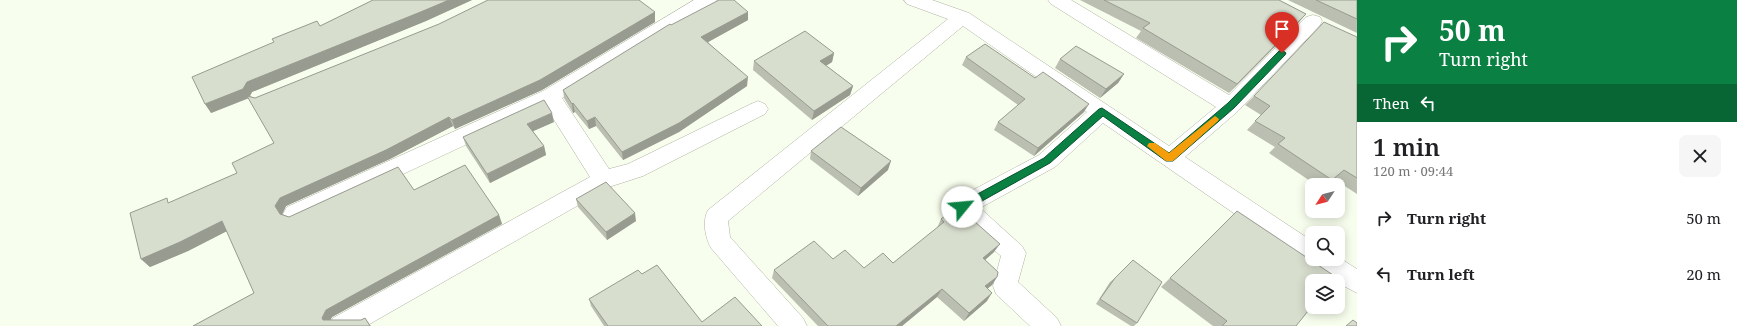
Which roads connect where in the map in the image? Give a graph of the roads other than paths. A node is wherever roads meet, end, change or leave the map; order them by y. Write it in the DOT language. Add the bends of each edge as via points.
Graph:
graph roads {
  1 [pos="708,0"];
  2 [pos="913,0"];
  3 [pos="1057,0"];
  4 [pos="956,10"];
  5 [pos="1295,12"];
  6 [pos="550,96"];
  7 [pos="1231,106"];
  8 [pos="758,109"];
  9 [pos="1102,111"];
  10 [pos="1169,158"];
  11 [pos="604,180"];
  12 [pos="295,214"];
  13 [pos="1305,249"];
  14 [pos="1331,266"];
  15 [pos="1357,282"];
  16 [pos="342,326"];
  17 [pos="794,326"];
  18 [pos="1048,326"];
  1 -- 6 [label="street"];
  2 -- 4 [label="street"];
  3 -- 7 [label="street"];
  4 -- 9 [label="street"];
  4 -- 17 [label="street" via="716,217 719,241"];
  5 -- 7 [label="street" via="1320,24"];
  6 -- 11 [label="street"];
  6 -- 12 [label="street"];
  7 -- 10 [label="street"];
  8 -- 11 [label="street" via="635,170"];
  9 -- 10 [label="street"];
  9 -- 18 [label="street" via="1047,161 962,207 1014,253 1005,286"];
  10 -- 13 [label="street"];
  11 -- 16 [label="street"];
  14 -- 15 [label="street"];
}
